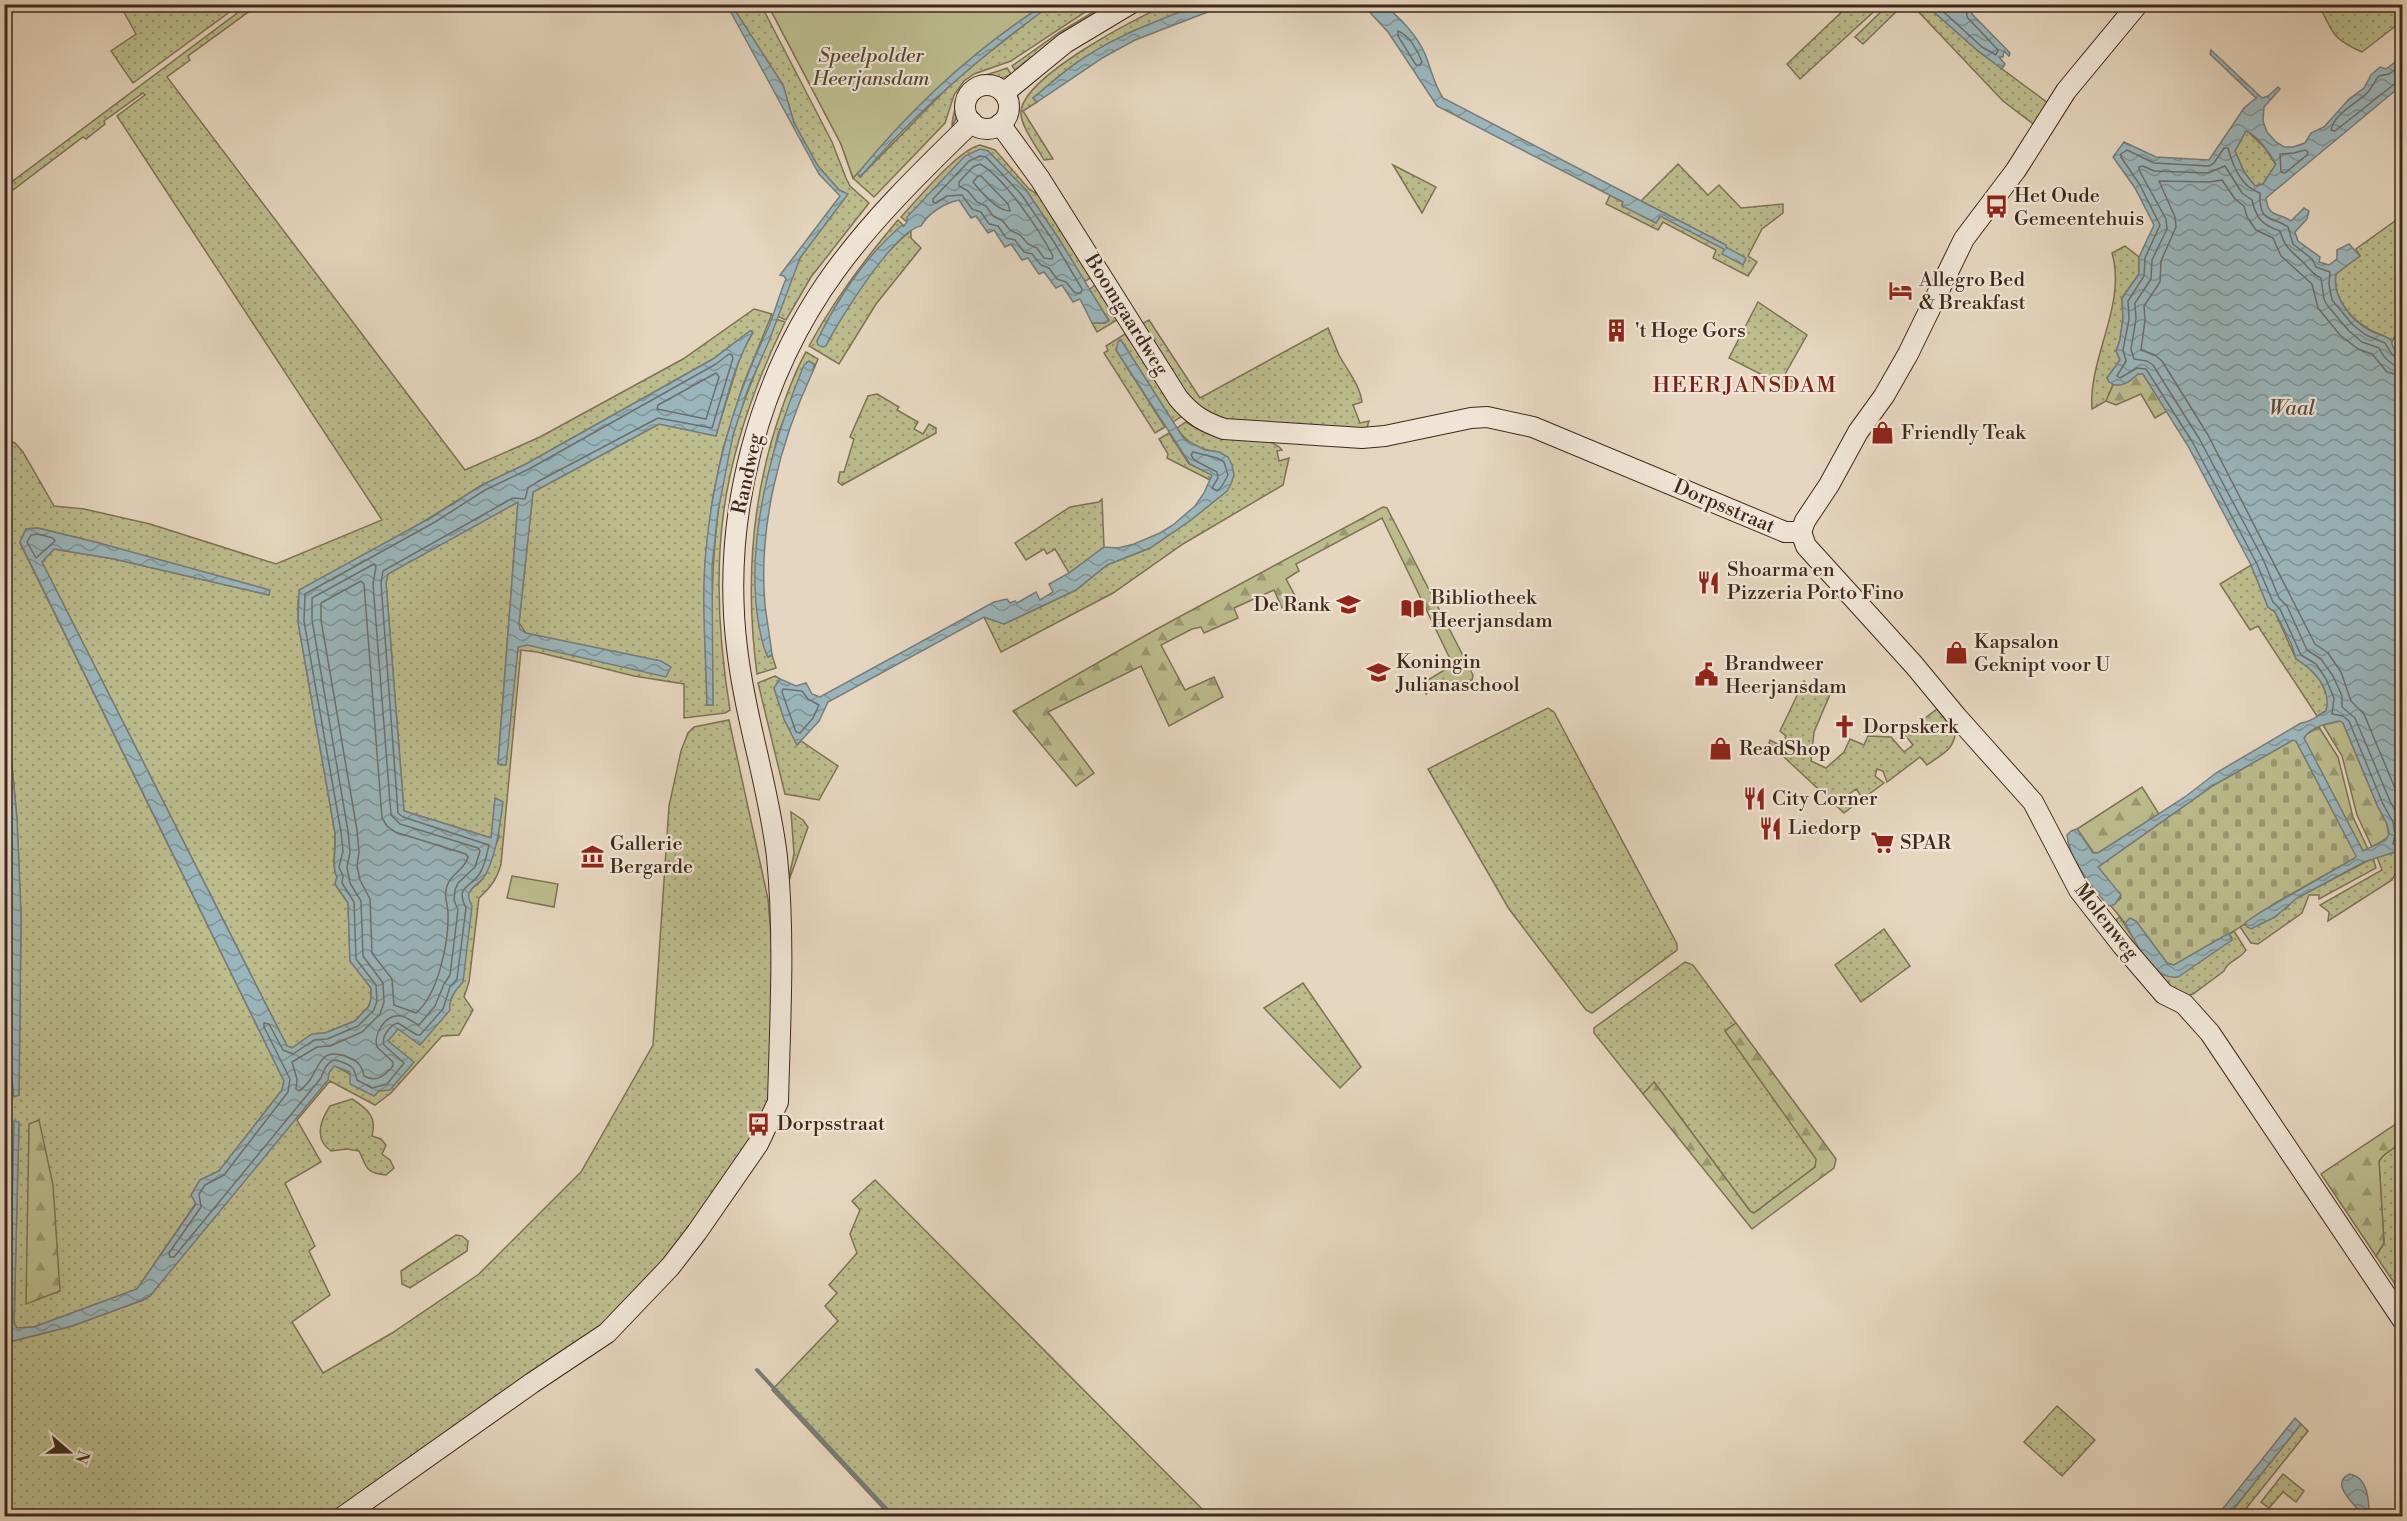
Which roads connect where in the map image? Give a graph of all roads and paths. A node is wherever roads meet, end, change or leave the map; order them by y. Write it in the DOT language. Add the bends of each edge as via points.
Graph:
graph roads {
  1 [pos="1130,4"];
  2 [pos="2138,4"];
  3 [pos="1004,93"];
  4 [pos="972,122"];
  5 [pos="1000,124"];
  6 [pos="1298,434"];
  7 [pos="1801,532"];
  8 [pos="2403,1319"];
  9 [pos="344,1516"];
  1 -- 3 [label="main road" via="1065,43"];
  2 -- 7 [label="main road, Dorpsstraat" via="2059,102 2016,170 1964,239 1908,354"];
  3 -- 4 [label="main road" via="991,85 973,91 966,104"];
  3 -- 5 [label="main road" via="1009,109"];
  4 -- 5 [label="main road" via="986,128"];
  4 -- 9 [label="main road, Randweg" via="884,211 835,272 794,339 769,395 753,442 741,498 735,551 736,646 775,846 779,895 778,1102 767,1128 747,1162 670,1267 607,1333"];
  5 -- 6 [label="main road, Boomgaardweg" via="1040,179 1190,413 1224,429"];
  6 -- 7 [label="main road, Dorpsstraat" via="1385,436 1487,417 1533,428 1785,532"];
  7 -- 8 [label="main road, Molenweg" via="1806,546 2033,802 2079,890 2122,945 2164,994 2184,1005 2210,1033"];
}
